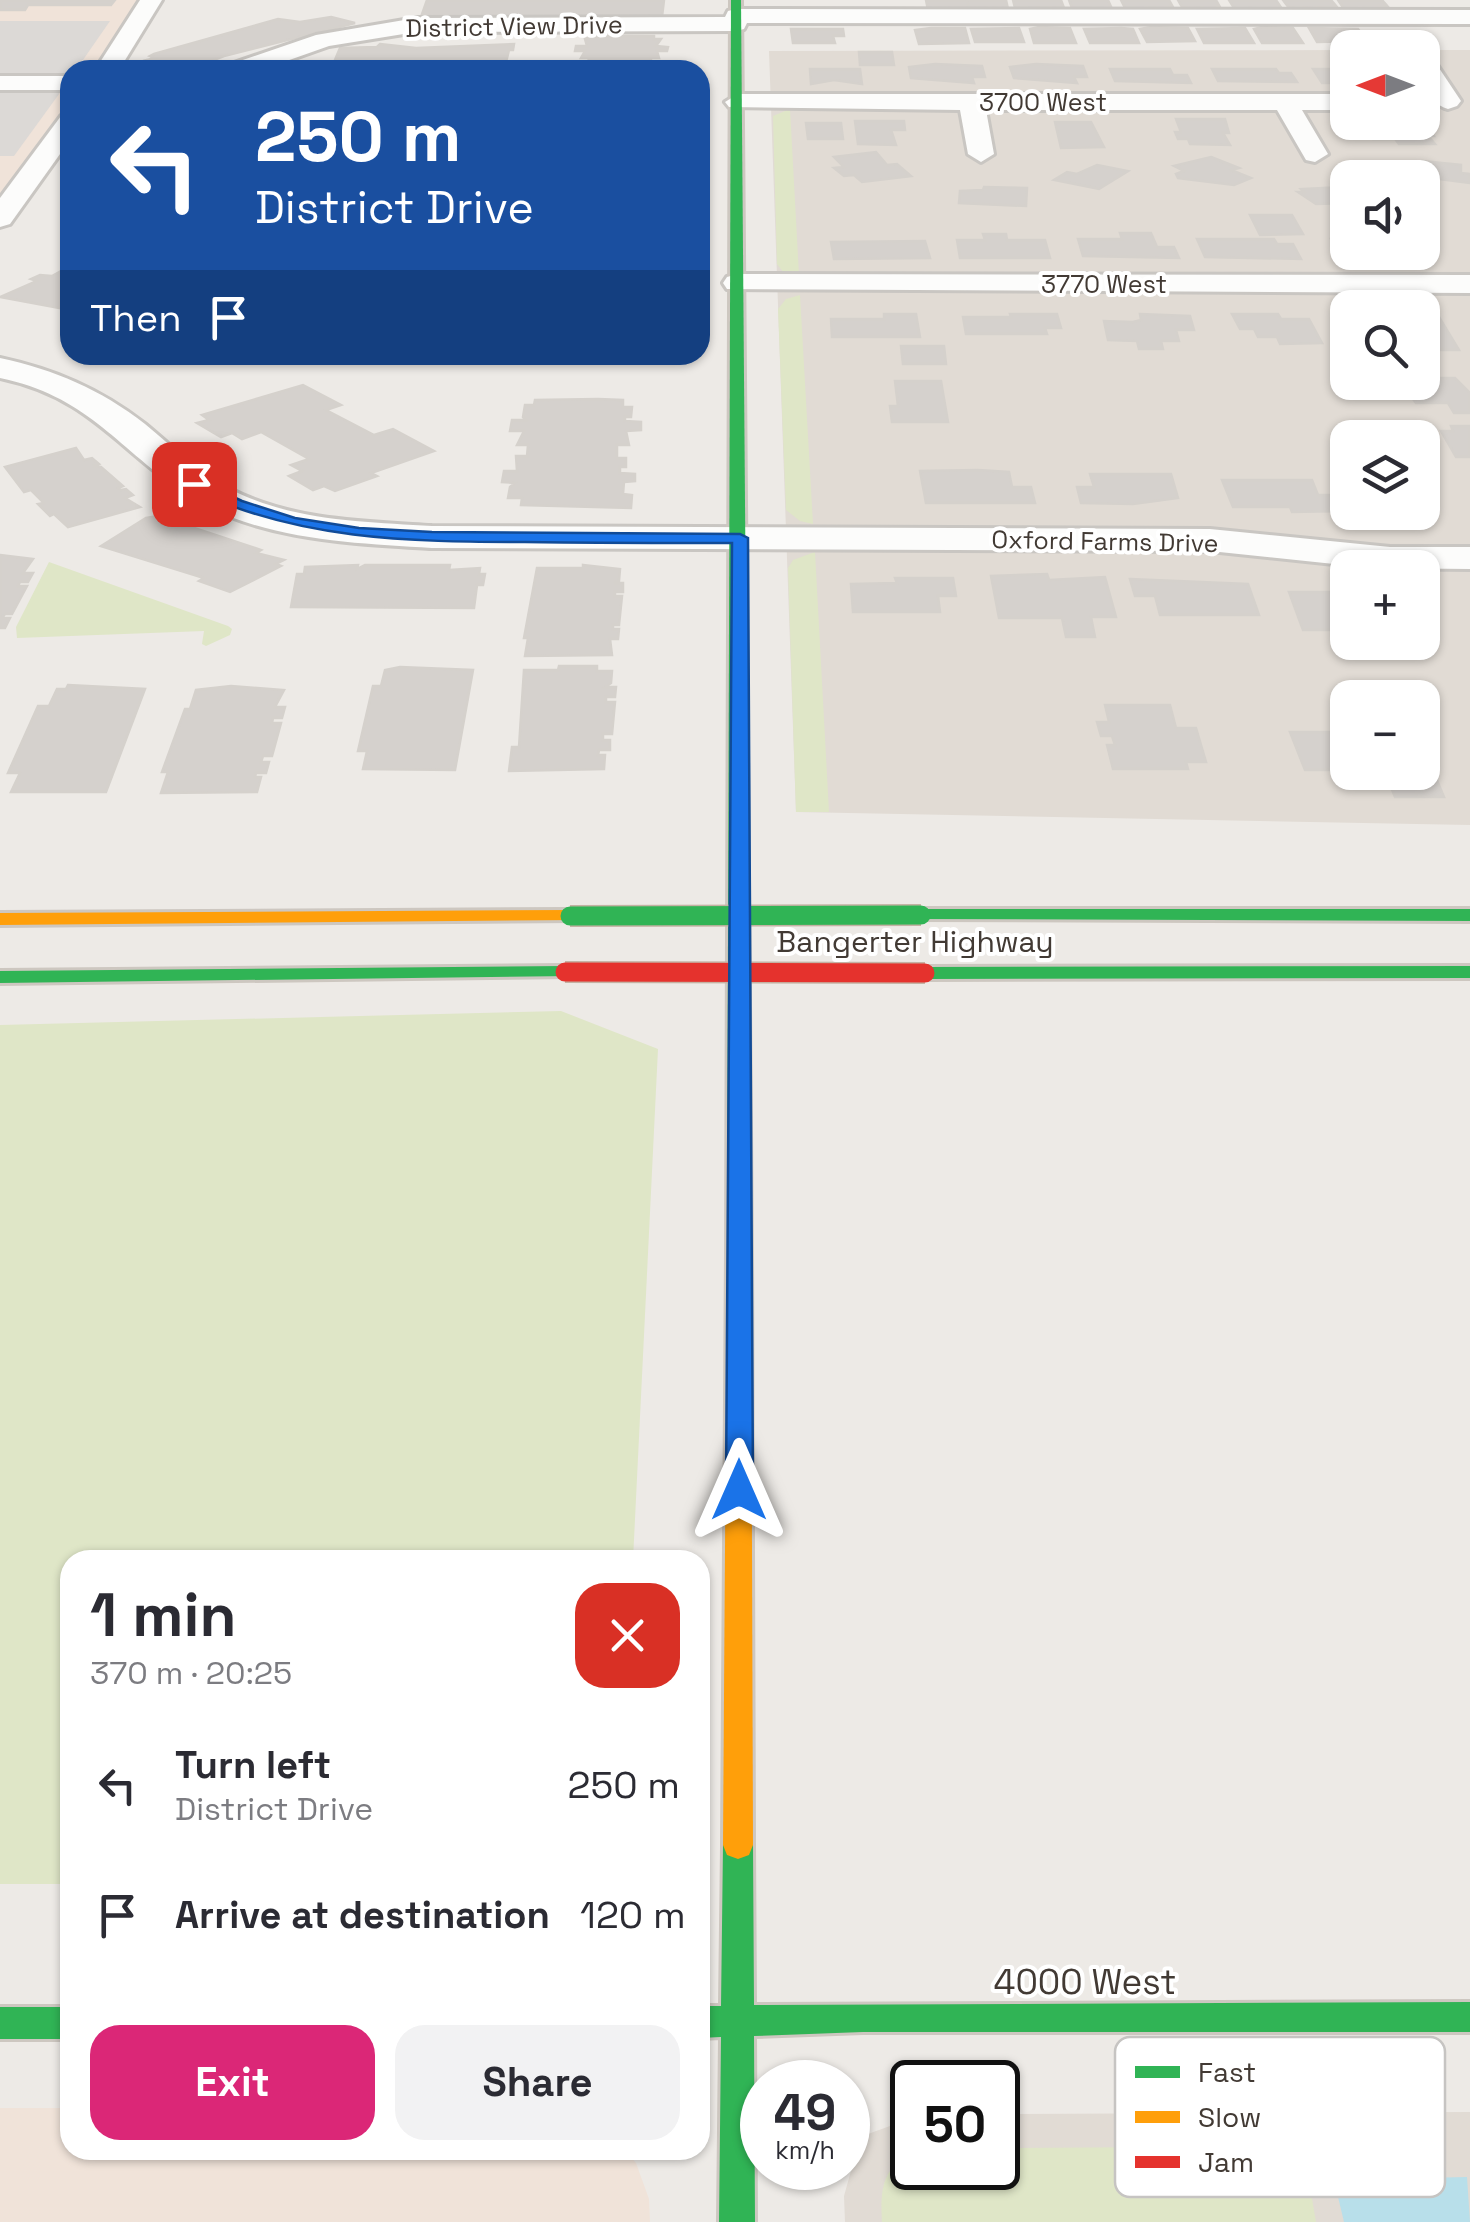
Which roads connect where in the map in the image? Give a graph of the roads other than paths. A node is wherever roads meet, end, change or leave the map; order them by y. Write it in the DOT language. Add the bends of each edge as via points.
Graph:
graph roads {
  1 [pos="150,0"];
  2 [pos="900,8"];
  3 [pos="1424,8"];
  4 [pos="736,13"];
  5 [pos="1470,16"];
  6 [pos="113,60"];
  7 [pos="266,60"];
  8 [pos="60,82"];
  9 [pos="0,83"];
  10 [pos="738,102"];
  11 [pos="972,102"];
  12 [pos="1285,102"];
  13 [pos="1330,102"];
  14 [pos="60,136"];
  15 [pos="980,154"];
  16 [pos="1315,154"];
  17 [pos="0,164"];
  18 [pos="39,164"];
  19 [pos="0,218"];
  20 [pos="738,283"];
  21 [pos="1470,284"];
  22 [pos="0,368"];
  23 [pos="740,538"];
  24 [pos="1470,558"];
  25 [pos="1470,915"];
  26 [pos="0,919"];
  27 [pos="1470,972"];
  28 [pos="0,978"];
  29 [pos="1470,2017"];
  30 [pos="710,2022"];
  31 [pos="739,2022"];
  32 [pos="60,2023"];
  33 [pos="0,2024"];
  34 [pos="737,2222"];
  1 -- 6 [label="street"];
  2 -- 3 [label="street, District View Drive"];
  2 -- 4 [label="street, District View Drive"];
  3 -- 5 [label="street, District View Drive"];
  4 -- 7 [label="street, District View Drive" via="416,26 324,40"];
  4 -- 10 [label="main road"];
  8 -- 9 [label="street"];
  10 -- 11 [label="street, 3700 West"];
  10 -- 20 [label="main road"];
  11 -- 12 [label="street, 3700 West"];
  11 -- 15 [label="street"];
  12 -- 13 [label="street, 3700 West"];
  12 -- 16 [label="street"];
  14 -- 18 [label="street"];
  17 -- 18 [label="street"];
  18 -- 19 [label="street"];
  20 -- 21 [label="street, 3770 West"];
  20 -- 23 [label="main road"];
  22 -- 23 [label="street, Oxford Farms Drive" via="80,392 194,484 293,522 432,537"];
  23 -- 24 [label="street, Oxford Farms Drive" via="1210,540 1390,558"];
  23 -- 31 [label="main road"];
  25 -- 26 [label="main road, Bangerter Highway, bridge"];
  27 -- 28 [label="main road, Bangerter Highway, bridge"];
  29 -- 31 [label="main road, 4000 West"];
  30 -- 31 [label="main road, 4000 West"];
  31 -- 34 [label="main road"];
  32 -- 33 [label="main road"];
}
